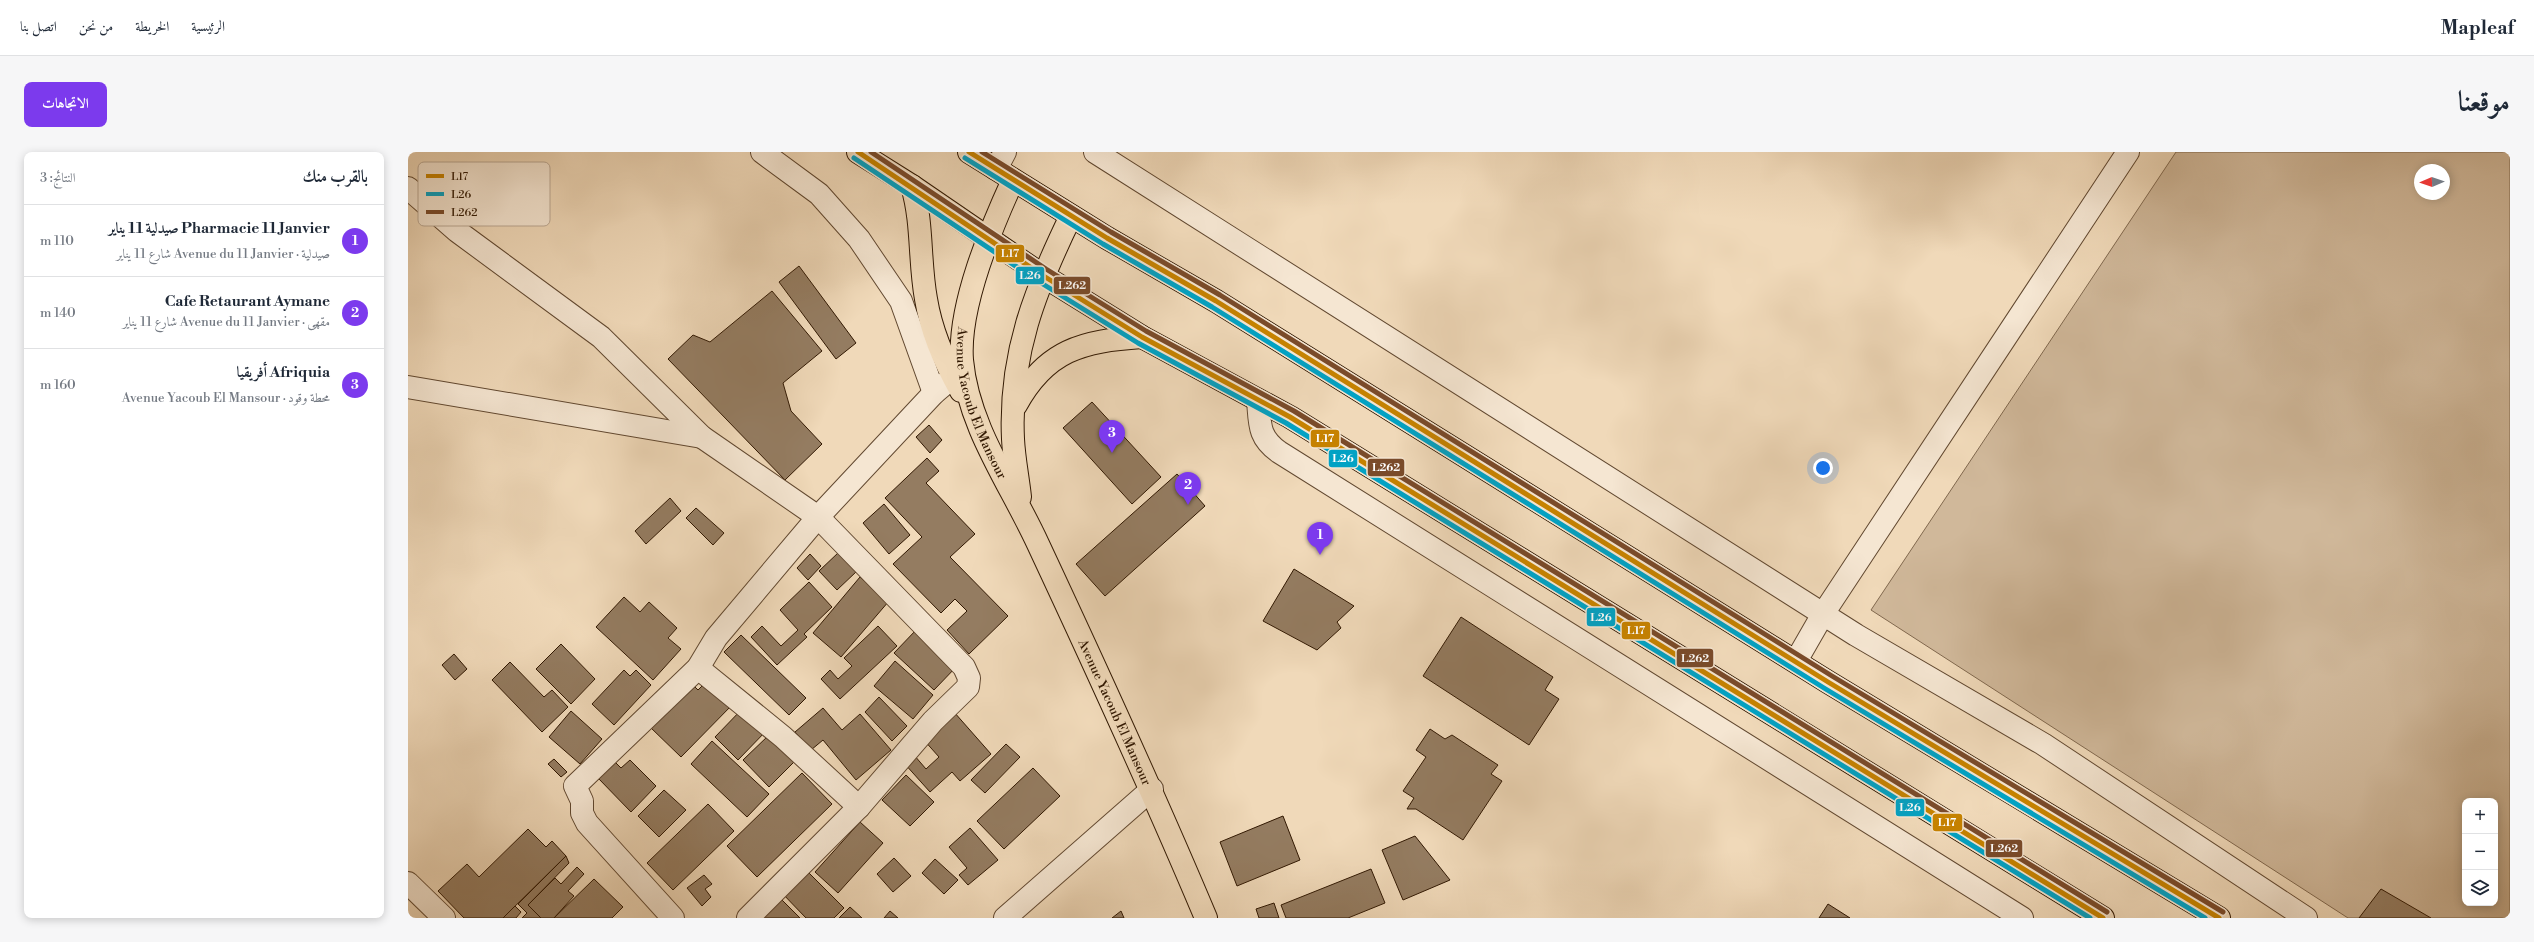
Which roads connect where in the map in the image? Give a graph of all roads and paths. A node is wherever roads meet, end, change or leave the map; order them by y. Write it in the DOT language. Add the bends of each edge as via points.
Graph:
graph roads {
  1 [pos="762,152"];
  2 [pos="858,152"];
  3 [pos="969,152"];
  4 [pos="1095,152"];
  5 [pos="2128,152"];
  6 [pos="1005,167"];
  7 [pos="912,186"];
  8 [pos="408,188"];
  9 [pos="418,197"];
  10 [pos="1071,216"];
  11 [pos="451,226"];
  12 [pos="988,239"];
  13 [pos="1042,275"];
  14 [pos="1142,337"];
  15 [pos="953,377"];
  16 [pos="408,387"];
  17 [pos="934,393"];
  18 [pos="1258,400"];
  19 [pos="1013,410"];
  20 [pos="976,418"];
  21 [pos="702,437"];
  22 [pos="1021,508"];
  23 [pos="818,517"];
  24 [pos="1823,614"];
  25 [pos="1796,661"];
  26 [pos="698,668"];
  27 [pos="1152,788"];
  28 [pos="859,807"];
  29 [pos="408,883"];
  30 [pos="444,918"];
  31 [pos="673,918"];
  32 [pos="748,918"];
  33 [pos="1005,918"];
  34 [pos="1206,918"];
  35 [pos="2022,918"];
  36 [pos="2103,918"];
  37 [pos="2219,918"];
  38 [pos="2306,918"];
  1 -- 17 [label="street" via="819,194 859,239 901,302"];
  2 -- 7 [label="main road"];
  3 -- 6 [label="main road"];
  4 -- 24 [label="street"];
  5 -- 24 [label="street"];
  6 -- 10 [label="main road"];
  6 -- 12 [label="main road, Avenue Yacoub El Mansour"];
  7 -- 12 [label="main road"];
  7 -- 15 [label="main road" via="920,217 926,298 937,339"];
  8 -- 9 [label="street"];
  10 -- 13 [label="main road, Avenue Yacoub El Mansour"];
  10 -- 25 [label="main road" via="1216,301"];
  11 -- 21 [label="street" via="601,337"];
  12 -- 13 [label="main road"];
  12 -- 20 [label="main road, Avenue Yacoub El Mansour" via="969,302 962,351 964,378"];
  13 -- 14 [label="main road"];
  13 -- 19 [label="main road, Avenue Yacoub El Mansour" via="1019,355"];
  14 -- 18 [label="main road"];
  14 -- 19 [label="main road" via="1091,344 1059,356 1030,380"];
  15 -- 17 [label="street"];
  15 -- 20 [label="main road"];
  16 -- 21 [label="street"];
  17 -- 23 [label="street"];
  18 -- 35 [label="street" via="1260,428 1269,445"];
  18 -- 36 [label="main road" via="1797,727"];
  19 -- 22 [label="main road, Avenue Yacoub El Mansour" via="1013,440"];
  20 -- 22 [label="main road, Avenue Yacoub El Mansour" via="985,441"];
  21 -- 23 [label="street"];
  22 -- 27 [label="main road, Avenue Yacoub El Mansour"];
  23 -- 26 [label="street" via="716,638"];
  23 -- 28 [label="street" via="964,667 969,678 968,687 933,721"];
  24 -- 25 [label="street"];
  24 -- 38 [label="street" via="2044,744"];
  25 -- 37 [label="main road"];
  26 -- 28 [label="street" via="783,737"];
  26 -- 31 [label="street" via="575,786 582,801 582,813 587,823"];
  27 -- 33 [label="street"];
  27 -- 34 [label="main road, Avenue Yacoub El Mansour"];
  28 -- 32 [label="street"];
  29 -- 30 [label="street"];
}
